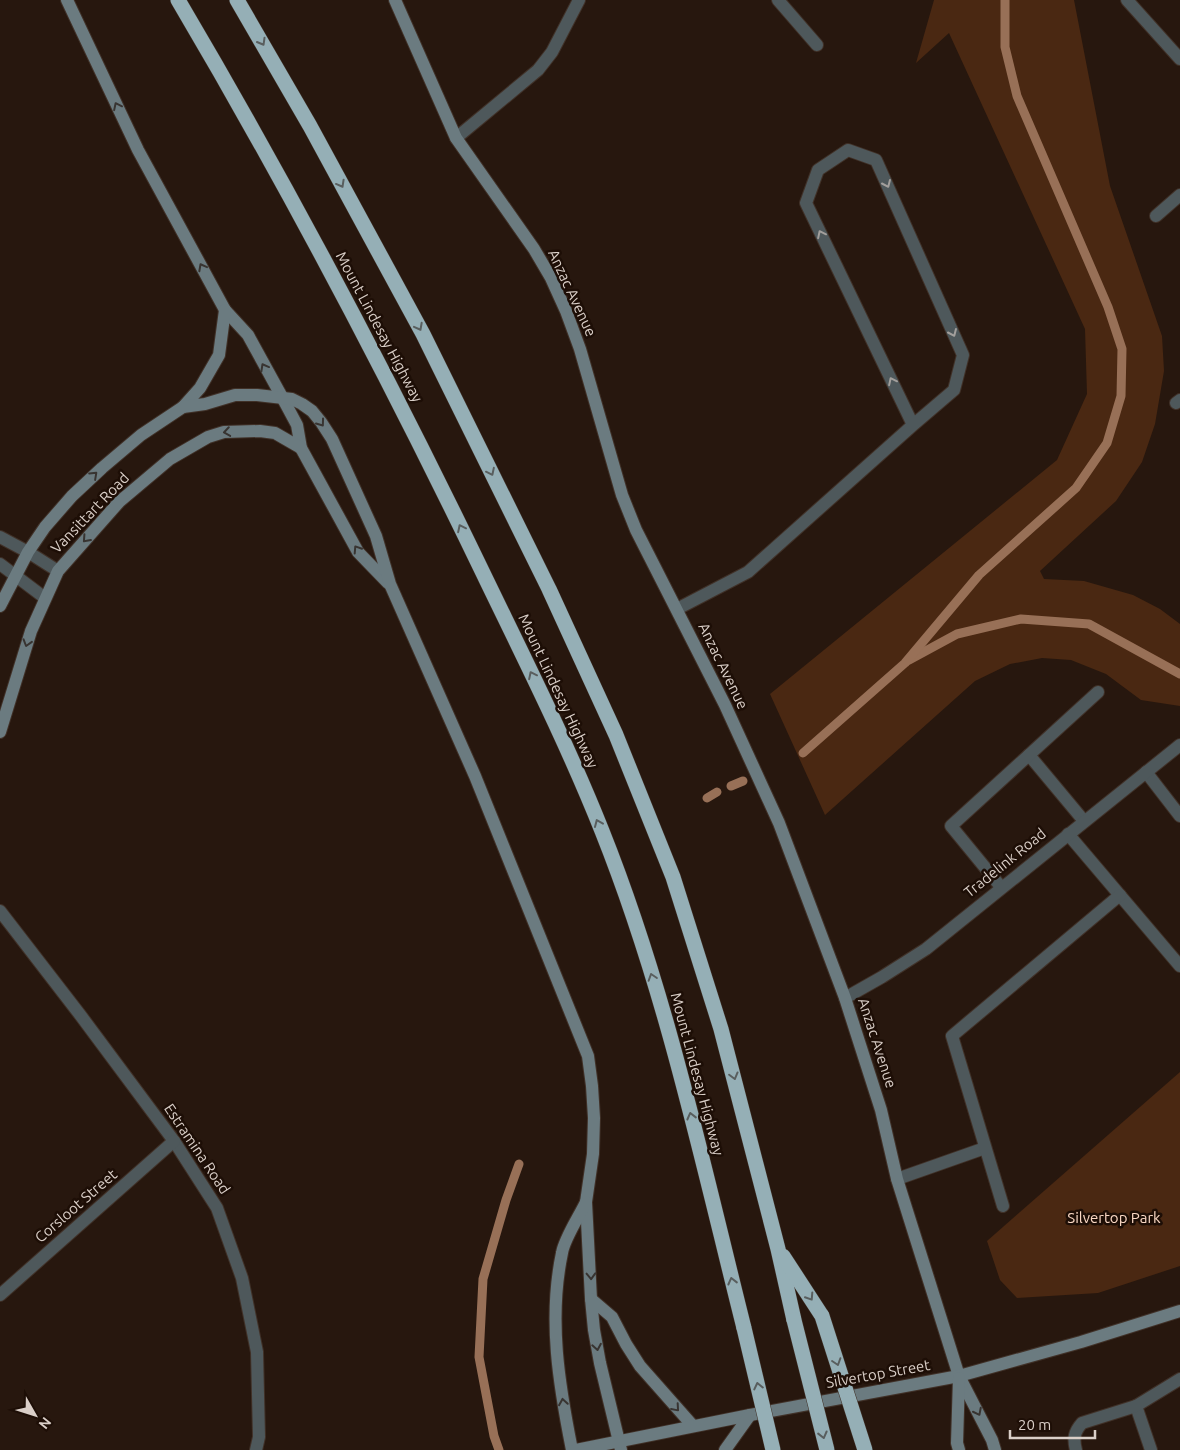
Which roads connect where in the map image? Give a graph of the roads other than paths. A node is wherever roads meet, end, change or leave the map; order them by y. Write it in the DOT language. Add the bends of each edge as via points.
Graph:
graph roads {
  1 [pos="67,0"];
  2 [pos="178,0"];
  3 [pos="237,0"];
  4 [pos="395,0"];
  5 [pos="579,0"];
  6 [pos="778,0"];
  7 [pos="1127,0"];
  8 [pos="817,45"];
  9 [pos="1180,59"];
  10 [pos="456,138"];
  11 [pos="1180,195"];
  12 [pos="1156,216"];
  13 [pos="225,310"];
  14 [pos="282,398"];
  15 [pos="183,407"];
  16 [pos="913,425"];
  17 [pos="302,448"];
  18 [pos="0,537"];
  19 [pos="28,552"];
  20 [pos="0,564"];
  21 [pos="58,571"];
  22 [pos="16,576"];
  23 [pos="390,584"];
  24 [pos="45,598"];
  25 [pos="0,606"];
  26 [pos="677,609"];
  27 [pos="1098,692"];
  28 [pos="0,732"];
  29 [pos="1180,745"];
  30 [pos="1029,755"];
  31 [pos="1146,772"];
  32 [pos="1180,816"];
  33 [pos="1084,820"];
  34 [pos="1068,834"];
  35 [pos="1001,887"];
  36 [pos="1120,895"];
  37 [pos="0,911"];
  38 [pos="1180,966"];
  39 [pos="845,998"];
  40 [pos="174,1141"];
  41 [pos="986,1148"];
  42 [pos="897,1179"];
  43 [pos="586,1202"];
  44 [pos="1002,1206"];
  45 [pos="778,1249"];
  46 [pos="0,1295"];
  47 [pos="591,1299"];
  48 [pos="1180,1311"];
  49 [pos="959,1376"];
  50 [pos="1180,1379"];
  51 [pos="1136,1406"];
  52 [pos="750,1415"];
  53 [pos="692,1426"];
  54 [pos="620,1446"];
  55 [pos="256,1450"];
  56 [pos="572,1450"];
  57 [pos="576,1450"];
  58 [pos="726,1450"];
  59 [pos="773,1450"];
  60 [pos="826,1450"];
  61 [pos="865,1450"];
  62 [pos="959,1450"];
  63 [pos="995,1450"];
  64 [pos="1076,1450"];
  65 [pos="1151,1450"];
  13 -- 1 [label="main road, one-way" via="138,150"];
  59 -- 2 [label="highway, Mount Lindesay Highway, one-way, bridge" via="666,1023 637,929 599,824 561,736 393,391 279,176"];
  3 -- 45 [label="highway, one-way" via="423,334 550,589 616,735 674,877 721,1029"];
  4 -- 10 [label="main road, Anzac Avenue"];
  5 -- 10 [label="street" via="552,52 538,70"];
  6 -- 8 [label="street"];
  7 -- 9 [label="street"];
  10 -- 26 [label="main road, Anzac Avenue" via="551,278 580,349 622,495 636,530"];
  11 -- 12 [label="street"];
  14 -- 13 [label="main road, one-way" via="248,336"];
  13 -- 15 [label="main road" via="219,355 200,388"];
  14 -- 15 [label="main road, Vansittart Road" via="234,395"];
  14 -- 17 [label="main road" via="297,425"];
  14 -- 23 [label="main road, one-way" via="312,411 332,439 376,536"];
  19 -- 15 [label="main road, Vansittart Road, one-way" via="72,496 141,435"];
  16 -- 16 [label="street, one-way" via="806,203 818,170 848,150 876,160 963,355 954,390"];
  16 -- 26 [label="street" via="748,572"];
  17 -- 21 [label="main road, Vansittart Road, one-way" via="275,433 260,431 224,432 208,437 170,459 119,502"];
  23 -- 17 [label="main road, one-way" via="358,552"];
  18 -- 19 [label="street"];
  19 -- 21 [label="street"];
  19 -- 22 [label="main road, Vansittart Road"];
  20 -- 22 [label="street"];
  21 -- 24 [label="main road, Vansittart Road"];
  22 -- 24 [label="street"];
  22 -- 25 [label="main road, Vansittart Road"];
  23 -- 43 [label="main road" via="478,785 588,1056 594,1118"];
  24 -- 28 [label="main road, Vansittart Road, one-way" via="31,631"];
  26 -- 39 [label="main road, Anzac Avenue" via="779,823"];
  27 -- 30 [label="street"];
  29 -- 31 [label="street, Tradelink Road"];
  30 -- 33 [label="street"];
  30 -- 35 [label="street" via="951,826"];
  31 -- 32 [label="street"];
  31 -- 33 [label="street, Tradelink Road"];
  33 -- 34 [label="street, Tradelink Road"];
  34 -- 35 [label="street, Tradelink Road"];
  34 -- 36 [label="street"];
  35 -- 39 [label="street, Tradelink Road" via="926,948"];
  36 -- 38 [label="street"];
  36 -- 41 [label="street" via="952,1036"];
  37 -- 40 [label="street, Estramina Road"];
  39 -- 42 [label="main road, Anzac Avenue" via="881,1110"];
  40 -- 46 [label="street, Corsloot Street"];
  40 -- 55 [label="street, Estramina Road" via="217,1208 242,1278 258,1352 259,1437"];
  41 -- 42 [label="street"];
  41 -- 44 [label="street"];
  42 -- 49 [label="main road, Anzac Avenue"];
  43 -- 47 [label="main road, one-way"];
  56 -- 43 [label="main road, one-way" via="556,1351 556,1302 562,1252"];
  45 -- 60 [label="highway, one-way, bridge"];
  45 -- 61 [label="highway, one-way, bridge" via="822,1316"];
  47 -- 53 [label="main road, one-way" via="612,1317 640,1366"];
  47 -- 54 [label="main road, one-way" via="600,1363"];
  48 -- 49 [label="main road, Silvertop Street"];
  49 -- 52 [label="main road, Silvertop Street"];
  49 -- 62 [label="main road, Anzac Avenue"];
  49 -- 63 [label="main road, Anzac Avenue, one-way"];
  50 -- 51 [label="street"];
  51 -- 64 [label="street" via="1082,1423 1074,1438"];
  51 -- 65 [label="street"];
  52 -- 53 [label="main road, Silvertop Street"];
  52 -- 58 [label="main road"];
  53 -- 54 [label="main road, Silvertop Street"];
  54 -- 57 [label="main road, Silvertop Street"];
}
